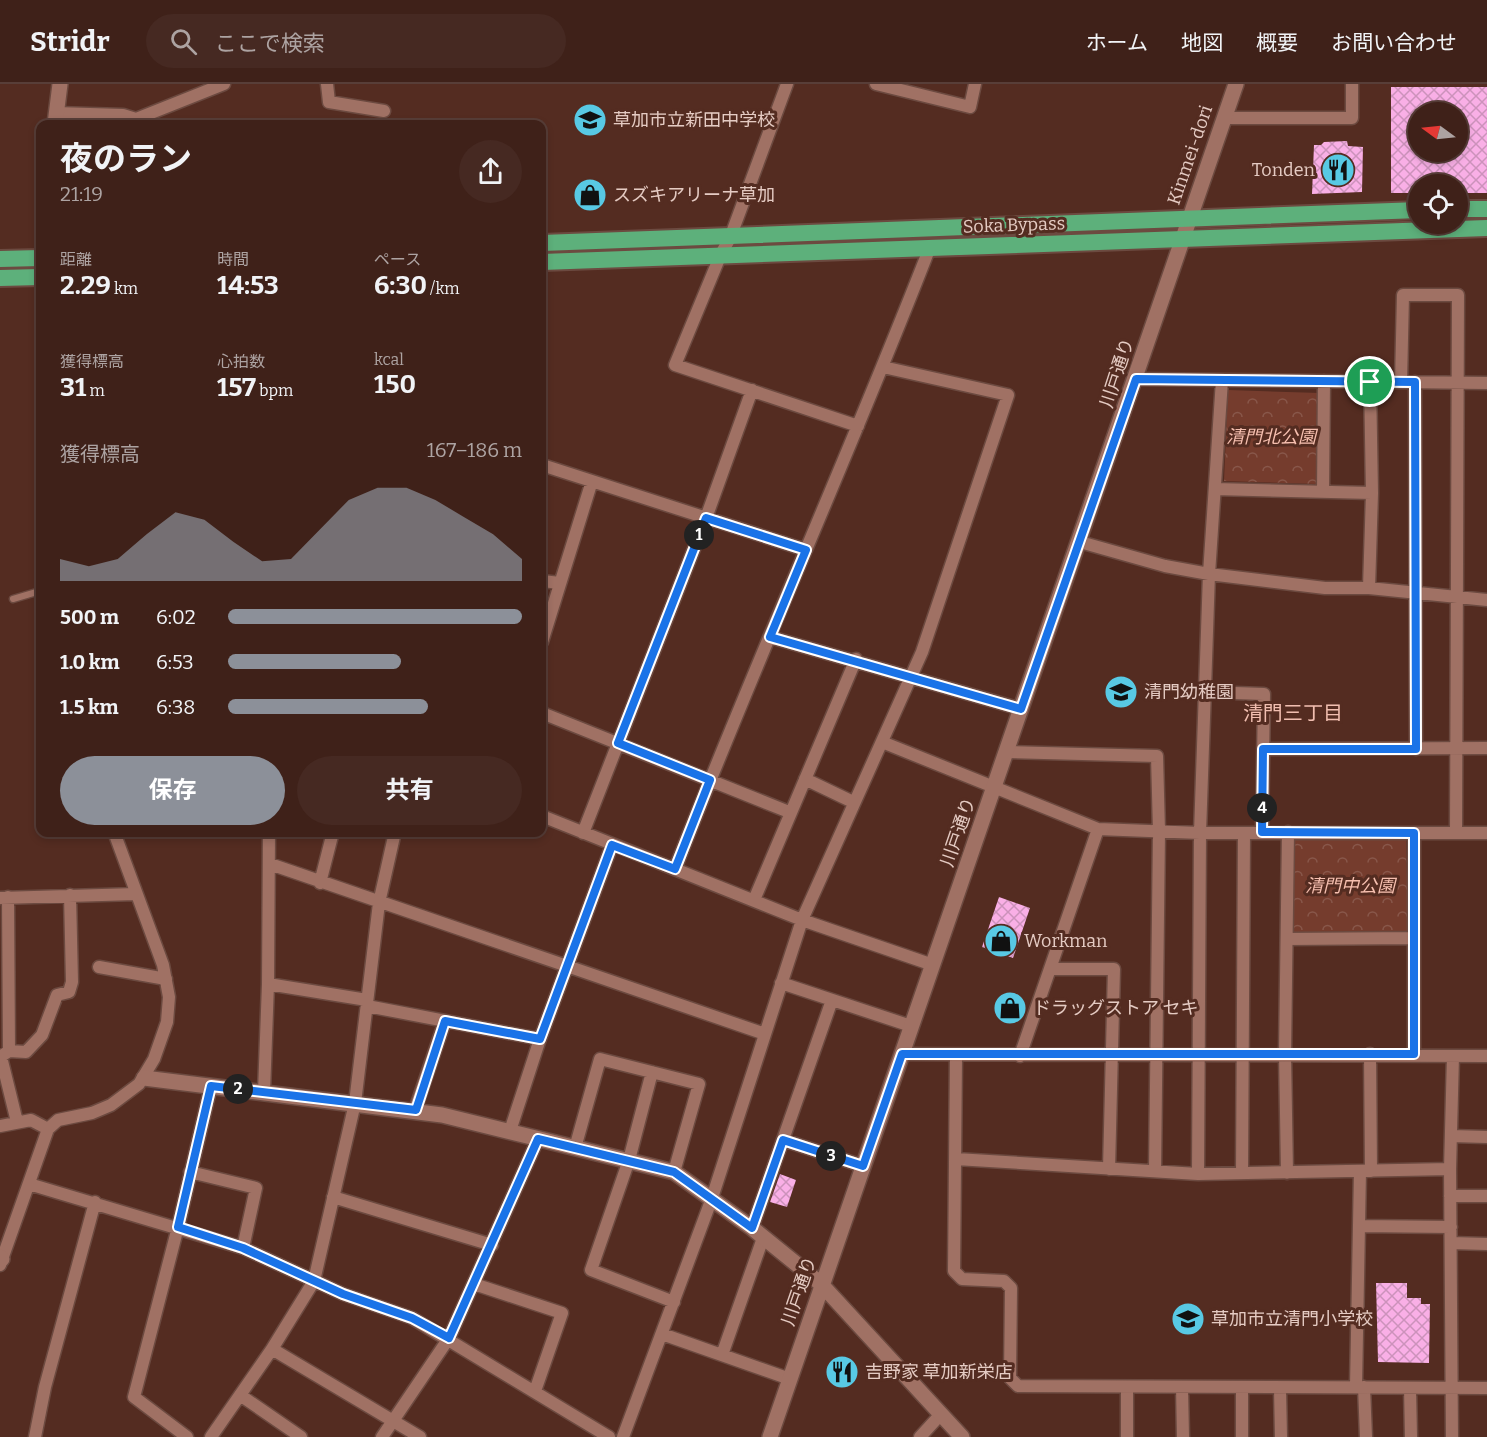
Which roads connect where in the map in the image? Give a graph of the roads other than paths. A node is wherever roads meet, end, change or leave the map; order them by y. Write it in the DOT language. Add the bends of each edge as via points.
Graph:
graph roads {
  1 [pos="60,84"];
  2 [pos="224,84"];
  3 [pos="327,84"];
  4 [pos="787,84"];
  5 [pos="876,84"];
  6 [pos="975,84"];
  7 [pos="1236,84"];
  8 [pos="1352,84"];
  9 [pos="384,111"];
  10 [pos="1224,118"];
  11 [pos="56,119"];
  12 [pos="1487,209"];
  13 [pos="1408,210"];
  14 [pos="1468,210"];
  15 [pos="1189,218"];
  16 [pos="1487,228"];
  17 [pos="730,238"];
  18 [pos="1181,239"];
  19 [pos="546,243"];
  20 [pos="930,247"];
  21 [pos="721,254"];
  22 [pos="36,258"];
  23 [pos="3,259"];
  24 [pos="546,262"];
  25 [pos="36,277"];
  26 [pos="3,278"];
  27 [pos="883,367"];
  28 [pos="1136,379"];
  29 [pos="1222,380"];
  30 [pos="1324,381"];
  31 [pos="1370,382"];
  32 [pos="1401,382"];
  33 [pos="1415,382"];
  34 [pos="1458,382"];
  35 [pos="1487,383"];
  36 [pos="752,390"];
  37 [pos="858,426"];
  38 [pos="546,466"];
  39 [pos="592,481"];
  40 [pos="1215,489"];
  41 [pos="1323,492"];
  42 [pos="1372,493"];
  43 [pos="706,518"];
  44 [pos="1080,542"];
  45 [pos="806,550"];
  46 [pos="1209,574"];
  47 [pos="546,581"];
  48 [pos="560,583"];
  49 [pos="1369,588"];
  50 [pos="36,592"];
  51 [pos="1414,593"];
  52 [pos="1455,598"];
  53 [pos="13,599"];
  54 [pos="1487,600"];
  55 [pos="546,629"];
  56 [pos="770,637"];
  57 [pos="856,659"];
  58 [pos="911,677"];
  59 [pos="1205,692"];
  60 [pos="1021,709"];
  61 [pos="546,715"];
  62 [pos="882,742"];
  63 [pos="618,743"];
  64 [pos="1457,748"];
  65 [pos="1487,748"];
  66 [pos="1263,749"];
  67 [pos="1416,749"];
  68 [pos="1007,752"];
  69 [pos="804,779"];
  70 [pos="710,780"];
  71 [pos="995,786"];
  72 [pos="853,802"];
  73 [pos="789,812"];
  74 [pos="546,818"];
  75 [pos="1098,829"];
  76 [pos="1159,831"];
  77 [pos="1262,832"];
  78 [pos="1288,832"];
  79 [pos="583,833"];
  80 [pos="1200,833"];
  81 [pos="1244,833"];
  82 [pos="1414,833"];
  83 [pos="1456,833"];
  84 [pos="1487,833"];
  85 [pos="116,837"];
  86 [pos="269,837"];
  87 [pos="332,837"];
  88 [pos="394,837"];
  89 [pos="612,845"];
  90 [pos="270,864"];
  91 [pos="675,869"];
  92 [pos="320,883"];
  93 [pos="136,894"];
  94 [pos="70,895"];
  95 [pos="4,898"];
  96 [pos="754,900"];
  97 [pos="379,903"];
  98 [pos="802,920"];
  99 [pos="1414,938"];
  100 [pos="1287,939"];
  101 [pos="933,965"];
  102 [pos="99,967"];
  103 [pos="566,967"];
  104 [pos="1052,969"];
  105 [pos="166,979"];
  106 [pos="781,983"];
  107 [pos="268,984"];
  108 [pos="832,1000"];
  109 [pos="367,1003"];
  110 [pos="445,1021"];
  111 [pos="911,1026"];
  112 [pos="765,1034"];
  113 [pos="540,1039"];
  114 [pos="902,1054"];
  115 [pos="1285,1054"];
  116 [pos="1370,1054"];
  117 [pos="1414,1054"];
  118 [pos="3,1055"];
  119 [pos="1199,1055"];
  120 [pos="1243,1055"];
  121 [pos="956,1056"];
  122 [pos="1020,1056"];
  123 [pos="1111,1056"];
  124 [pos="1156,1056"];
  125 [pos="1453,1056"];
  126 [pos="1487,1056"];
  127 [pos="652,1072"];
  128 [pos="144,1078"];
  129 [pos="211,1086"];
  130 [pos="264,1092"];
  131 [pos="355,1103"];
  132 [pos="416,1110"];
  133 [pos="16,1122"];
  134 [pos="0,1126"];
  135 [pos="48,1129"];
  136 [pos="510,1131"];
  137 [pos="1451,1136"];
  138 [pos="1487,1137"];
  139 [pos="538,1139"];
  140 [pos="783,1140"];
  141 [pos="575,1148"];
  142 [pos="956,1159"];
  143 [pos="629,1160"];
  144 [pos="863,1166"];
  145 [pos="1109,1169"];
  146 [pos="1450,1169"];
  147 [pos="1155,1171"];
  148 [pos="1366,1171"];
  149 [pos="190,1172"];
  150 [pos="674,1172"];
  151 [pos="1242,1173"];
  152 [pos="1287,1173"];
  153 [pos="1198,1174"];
  154 [pos="29,1184"];
  155 [pos="1450,1196"];
  156 [pos="1487,1196"];
  157 [pos="333,1197"];
  158 [pos="712,1198"];
  159 [pos="94,1202"];
  160 [pos="1359,1226"];
  161 [pos="178,1227"];
  162 [pos="1451,1227"];
  163 [pos="752,1228"];
  164 [pos="763,1238"];
  165 [pos="1451,1243"];
  166 [pos="1487,1244"];
  167 [pos="492,1245"];
  168 [pos="243,1248"];
  169 [pos="1,1260"];
  170 [pos="314,1281"];
  171 [pos="474,1284"];
  172 [pos="821,1284"];
  173 [pos="674,1302"];
  174 [pos="662,1334"];
  175 [pos="449,1338"];
  176 [pos="272,1349"];
  177 [pos="722,1355"];
  178 [pos="790,1379"];
  179 [pos="1182,1387"];
  180 [pos="1360,1387"];
  181 [pos="1127,1388"];
  182 [pos="1242,1388"];
  183 [pos="1410,1388"];
  184 [pos="1452,1388"];
  185 [pos="1487,1388"];
  186 [pos="1280,1389"];
  187 [pos="535,1391"];
  188 [pos="240,1395"];
  189 [pos="941,1414"];
  190 [pos="393,1420"];
  191 [pos="37,1436"];
  192 [pos="187,1437"];
  193 [pos="211,1437"];
  194 [pos="301,1437"];
  195 [pos="382,1437"];
  196 [pos="420,1437"];
  197 [pos="609,1437"];
  198 [pos="623,1437"];
  199 [pos="770,1437"];
  200 [pos="920,1437"];
  201 [pos="962,1437"];
  202 [pos="1127,1437"];
  203 [pos="1183,1437"];
  204 [pos="1242,1437"];
  205 [pos="1281,1437"];
  206 [pos="1366,1437"];
  207 [pos="1411,1437"];
  208 [pos="1452,1437"];
  1 -- 11 [label="street"];
  2 -- 11 [label="street" via="136,119 123,115"];
  3 -- 9 [label="street" via="328,102"];
  4 -- 17 [label="street"];
  5 -- 6 [label="street" via="970,107"];
  7 -- 10 [label="street, Kinmei-dori"];
  8 -- 10 [label="street" via="1352,118"];
  10 -- 15 [label="street, Kinmei-dori"];
  12 -- 14 [label="highway"];
  13 -- 15 [label="highway, Soka Bypass"];
  15 -- 17 [label="highway, Soka Bypass"];
  15 -- 18 [label="street, Kinmei-dori"];
  16 -- 18 [label="highway, Soka Bypass"];
  17 -- 19 [label="highway, Soka Bypass"];
  17 -- 21 [label="street"];
  18 -- 20 [label="highway, Soka Bypass"];
  18 -- 28 [label="street, 川戸通り"];
  20 -- 21 [label="highway, Soka Bypass"];
  20 -- 27 [label="street"];
  21 -- 24 [label="highway, Soka Bypass"];
  21 -- 36 [label="street" via="675,365"];
  22 -- 23 [label="highway"];
  25 -- 26 [label="highway"];
  27 -- 37 [label="street"];
  27 -- 58 [label="street" via="1008,394"];
  28 -- 29 [label="street"];
  28 -- 44 [label="street, 川戸通り"];
  29 -- 30 [label="street"];
  29 -- 40 [label="street"];
  30 -- 31 [label="street"];
  30 -- 41 [label="street"];
  31 -- 32 [label="street"];
  31 -- 42 [label="street"];
  32 -- 33 [label="street"];
  32 -- 34 [label="street" via="1403,295 1458,295"];
  33 -- 34 [label="street"];
  33 -- 51 [label="street"];
  34 -- 35 [label="street"];
  34 -- 52 [label="street"];
  36 -- 37 [label="street"];
  36 -- 43 [label="street"];
  37 -- 45 [label="street"];
  38 -- 39 [label="street"];
  39 -- 43 [label="street"];
  39 -- 48 [label="street"];
  40 -- 41 [label="street"];
  40 -- 46 [label="street"];
  41 -- 42 [label="street"];
  42 -- 49 [label="street"];
  43 -- 45 [label="street"];
  43 -- 63 [label="street"];
  44 -- 46 [label="street"];
  44 -- 60 [label="street, 川戸通り"];
  45 -- 56 [label="street"];
  46 -- 49 [label="street" via="1325,588"];
  46 -- 59 [label="street"];
  47 -- 48 [label="street"];
  48 -- 55 [label="street"];
  49 -- 51 [label="street"];
  50 -- 53 [label="lane"];
  51 -- 52 [label="street"];
  51 -- 67 [label="street"];
  52 -- 54 [label="street"];
  52 -- 64 [label="street"];
  56 -- 57 [label="street"];
  56 -- 70 [label="street"];
  57 -- 58 [label="street"];
  57 -- 69 [label="street"];
  58 -- 60 [label="street"];
  58 -- 62 [label="street"];
  59 -- 66 [label="street" via="1264,694"];
  59 -- 80 [label="street"];
  60 -- 68 [label="street, 川戸通り"];
  61 -- 63 [label="street"];
  62 -- 71 [label="street"];
  62 -- 72 [label="street"];
  63 -- 70 [label="street"];
  63 -- 79 [label="street"];
  64 -- 65 [label="street"];
  64 -- 67 [label="street"];
  64 -- 83 [label="street"];
  66 -- 67 [label="street"];
  66 -- 77 [label="street"];
  68 -- 71 [label="street, 川戸通り"];
  68 -- 76 [label="street" via="1157,756"];
  69 -- 72 [label="street"];
  69 -- 73 [label="street"];
  70 -- 73 [label="street"];
  70 -- 91 [label="street"];
  71 -- 75 [label="street"];
  71 -- 101 [label="street, 川戸通り"];
  72 -- 98 [label="street"];
  73 -- 96 [label="street"];
  74 -- 79 [label="street"];
  75 -- 76 [label="street"];
  75 -- 104 [label="street"];
  76 -- 80 [label="street"];
  76 -- 124 [label="street"];
  77 -- 78 [label="street"];
  77 -- 81 [label="street"];
  78 -- 82 [label="street"];
  78 -- 100 [label="street"];
  79 -- 89 [label="street"];
  80 -- 81 [label="street"];
  80 -- 119 [label="street"];
  81 -- 120 [label="street"];
  82 -- 83 [label="street"];
  82 -- 99 [label="street"];
  83 -- 84 [label="street"];
  85 -- 93 [label="street"];
  86 -- 90 [label="street"];
  87 -- 92 [label="street"];
  88 -- 97 [label="street"];
  89 -- 91 [label="street"];
  89 -- 103 [label="street"];
  90 -- 92 [label="street"];
  90 -- 107 [label="street"];
  91 -- 96 [label="street"];
  92 -- 97 [label="street"];
  93 -- 94 [label="street"];
  93 -- 105 [label="street" via="147,916"];
  94 -- 95 [label="street"];
  94 -- 118 [label="street" via="69,992 57,995 42,1035 26,1052"];
  95 -- 118 [label="street"];
  96 -- 98 [label="street"];
  97 -- 103 [label="street"];
  97 -- 109 [label="street"];
  98 -- 101 [label="street"];
  98 -- 106 [label="street"];
  99 -- 100 [label="street"];
  99 -- 117 [label="street"];
  100 -- 115 [label="street"];
  101 -- 111 [label="street, 川戸通り"];
  102 -- 105 [label="street"];
  103 -- 112 [label="street"];
  103 -- 113 [label="street"];
  104 -- 122 [label="street"];
  104 -- 123 [label="street" via="1114,969"];
  105 -- 128 [label="street" via="169,998 163,1040"];
  106 -- 108 [label="street"];
  106 -- 112 [label="street"];
  107 -- 109 [label="street"];
  107 -- 130 [label="street"];
  108 -- 111 [label="street"];
  108 -- 140 [label="street"];
  109 -- 110 [label="street"];
  109 -- 131 [label="street"];
  110 -- 113 [label="street"];
  110 -- 132 [label="street"];
  111 -- 114 [label="street, 川戸通り"];
  112 -- 158 [label="street"];
  113 -- 136 [label="street"];
  114 -- 121 [label="street"];
  114 -- 144 [label="street, 川戸通り"];
  115 -- 116 [label="street"];
  115 -- 120 [label="street"];
  115 -- 152 [label="street"];
  116 -- 117 [label="street"];
  116 -- 148 [label="street"];
  117 -- 125 [label="street"];
  118 -- 133 [label="street"];
  119 -- 120 [label="street"];
  119 -- 124 [label="street"];
  119 -- 153 [label="street"];
  120 -- 151 [label="street"];
  121 -- 122 [label="street"];
  121 -- 142 [label="street"];
  122 -- 123 [label="street"];
  123 -- 124 [label="street"];
  123 -- 145 [label="street"];
  124 -- 147 [label="street"];
  125 -- 126 [label="street"];
  125 -- 137 [label="street"];
  127 -- 141 [label="street" via="600,1059"];
  127 -- 143 [label="street"];
  127 -- 150 [label="street" via="699,1084"];
  128 -- 129 [label="street"];
  128 -- 135 [label="street" via="111,1105 58,1120"];
  129 -- 130 [label="street"];
  129 -- 149 [label="street"];
  130 -- 131 [label="street"];
  131 -- 132 [label="street"];
  131 -- 157 [label="street"];
  132 -- 136 [label="street"];
  133 -- 134 [label="street"];
  133 -- 135 [label="street" via="31,1120"];
  135 -- 154 [label="street"];
  136 -- 139 [label="street"];
  137 -- 138 [label="street"];
  137 -- 146 [label="street"];
  139 -- 141 [label="street"];
  139 -- 167 [label="street"];
  140 -- 144 [label="street"];
  140 -- 163 [label="street"];
  141 -- 143 [label="street"];
  142 -- 145 [label="street"];
  142 -- 181 [label="street" via="954,1271 962,1279 1005,1281 1011,1288 1011,1378 1018,1386"];
  143 -- 150 [label="street"];
  143 -- 173 [label="street" via="591,1270"];
  144 -- 172 [label="street, 川戸通り"];
  145 -- 147 [label="street"];
  146 -- 148 [label="street"];
  146 -- 155 [label="street"];
  147 -- 153 [label="street"];
  148 -- 152 [label="street"];
  148 -- 160 [label="street"];
  149 -- 161 [label="street"];
  149 -- 168 [label="street" via="256,1188"];
  150 -- 158 [label="street"];
  151 -- 152 [label="street"];
  151 -- 153 [label="street"];
  154 -- 159 [label="street"];
  154 -- 169 [label="street"];
  155 -- 156 [label="street"];
  155 -- 162 [label="street"];
  157 -- 167 [label="street"];
  157 -- 170 [label="street"];
  158 -- 163 [label="street"];
  158 -- 173 [label="street"];
  159 -- 161 [label="street"];
  159 -- 191 [label="street" via="45,1387"];
  160 -- 162 [label="street"];
  160 -- 180 [label="street"];
  161 -- 168 [label="street"];
  161 -- 192 [label="street" via="134,1397"];
  162 -- 165 [label="street"];
  163 -- 164 [label="street"];
  164 -- 172 [label="street"];
  164 -- 177 [label="street"];
  165 -- 166 [label="street"];
  165 -- 184 [label="street"];
  167 -- 171 [label="street"];
  168 -- 170 [label="street"];
  170 -- 175 [label="street" via="412,1318"];
  170 -- 176 [label="street"];
  171 -- 175 [label="street"];
  171 -- 187 [label="street" via="562,1313"];
  172 -- 178 [label="street, 川戸通り"];
  172 -- 189 [label="street"];
  173 -- 174 [label="street"];
  174 -- 177 [label="street"];
  174 -- 198 [label="street"];
  175 -- 187 [label="street"];
  175 -- 190 [label="street"];
  176 -- 188 [label="street"];
  176 -- 190 [label="street"];
  177 -- 178 [label="street"];
  178 -- 199 [label="street, 川戸通り"];
  179 -- 181 [label="street"];
  179 -- 182 [label="street"];
  179 -- 203 [label="street"];
  180 -- 183 [label="street"];
  180 -- 186 [label="street"];
  180 -- 206 [label="street"];
  181 -- 202 [label="street"];
  182 -- 186 [label="street"];
  182 -- 204 [label="street"];
  183 -- 184 [label="street"];
  183 -- 207 [label="street"];
  184 -- 185 [label="street"];
  184 -- 208 [label="street"];
  186 -- 205 [label="street"];
  187 -- 197 [label="street"];
  188 -- 193 [label="street"];
  188 -- 194 [label="street"];
  189 -- 200 [label="street"];
  189 -- 201 [label="street"];
  190 -- 195 [label="street"];
  190 -- 196 [label="street"];
}
